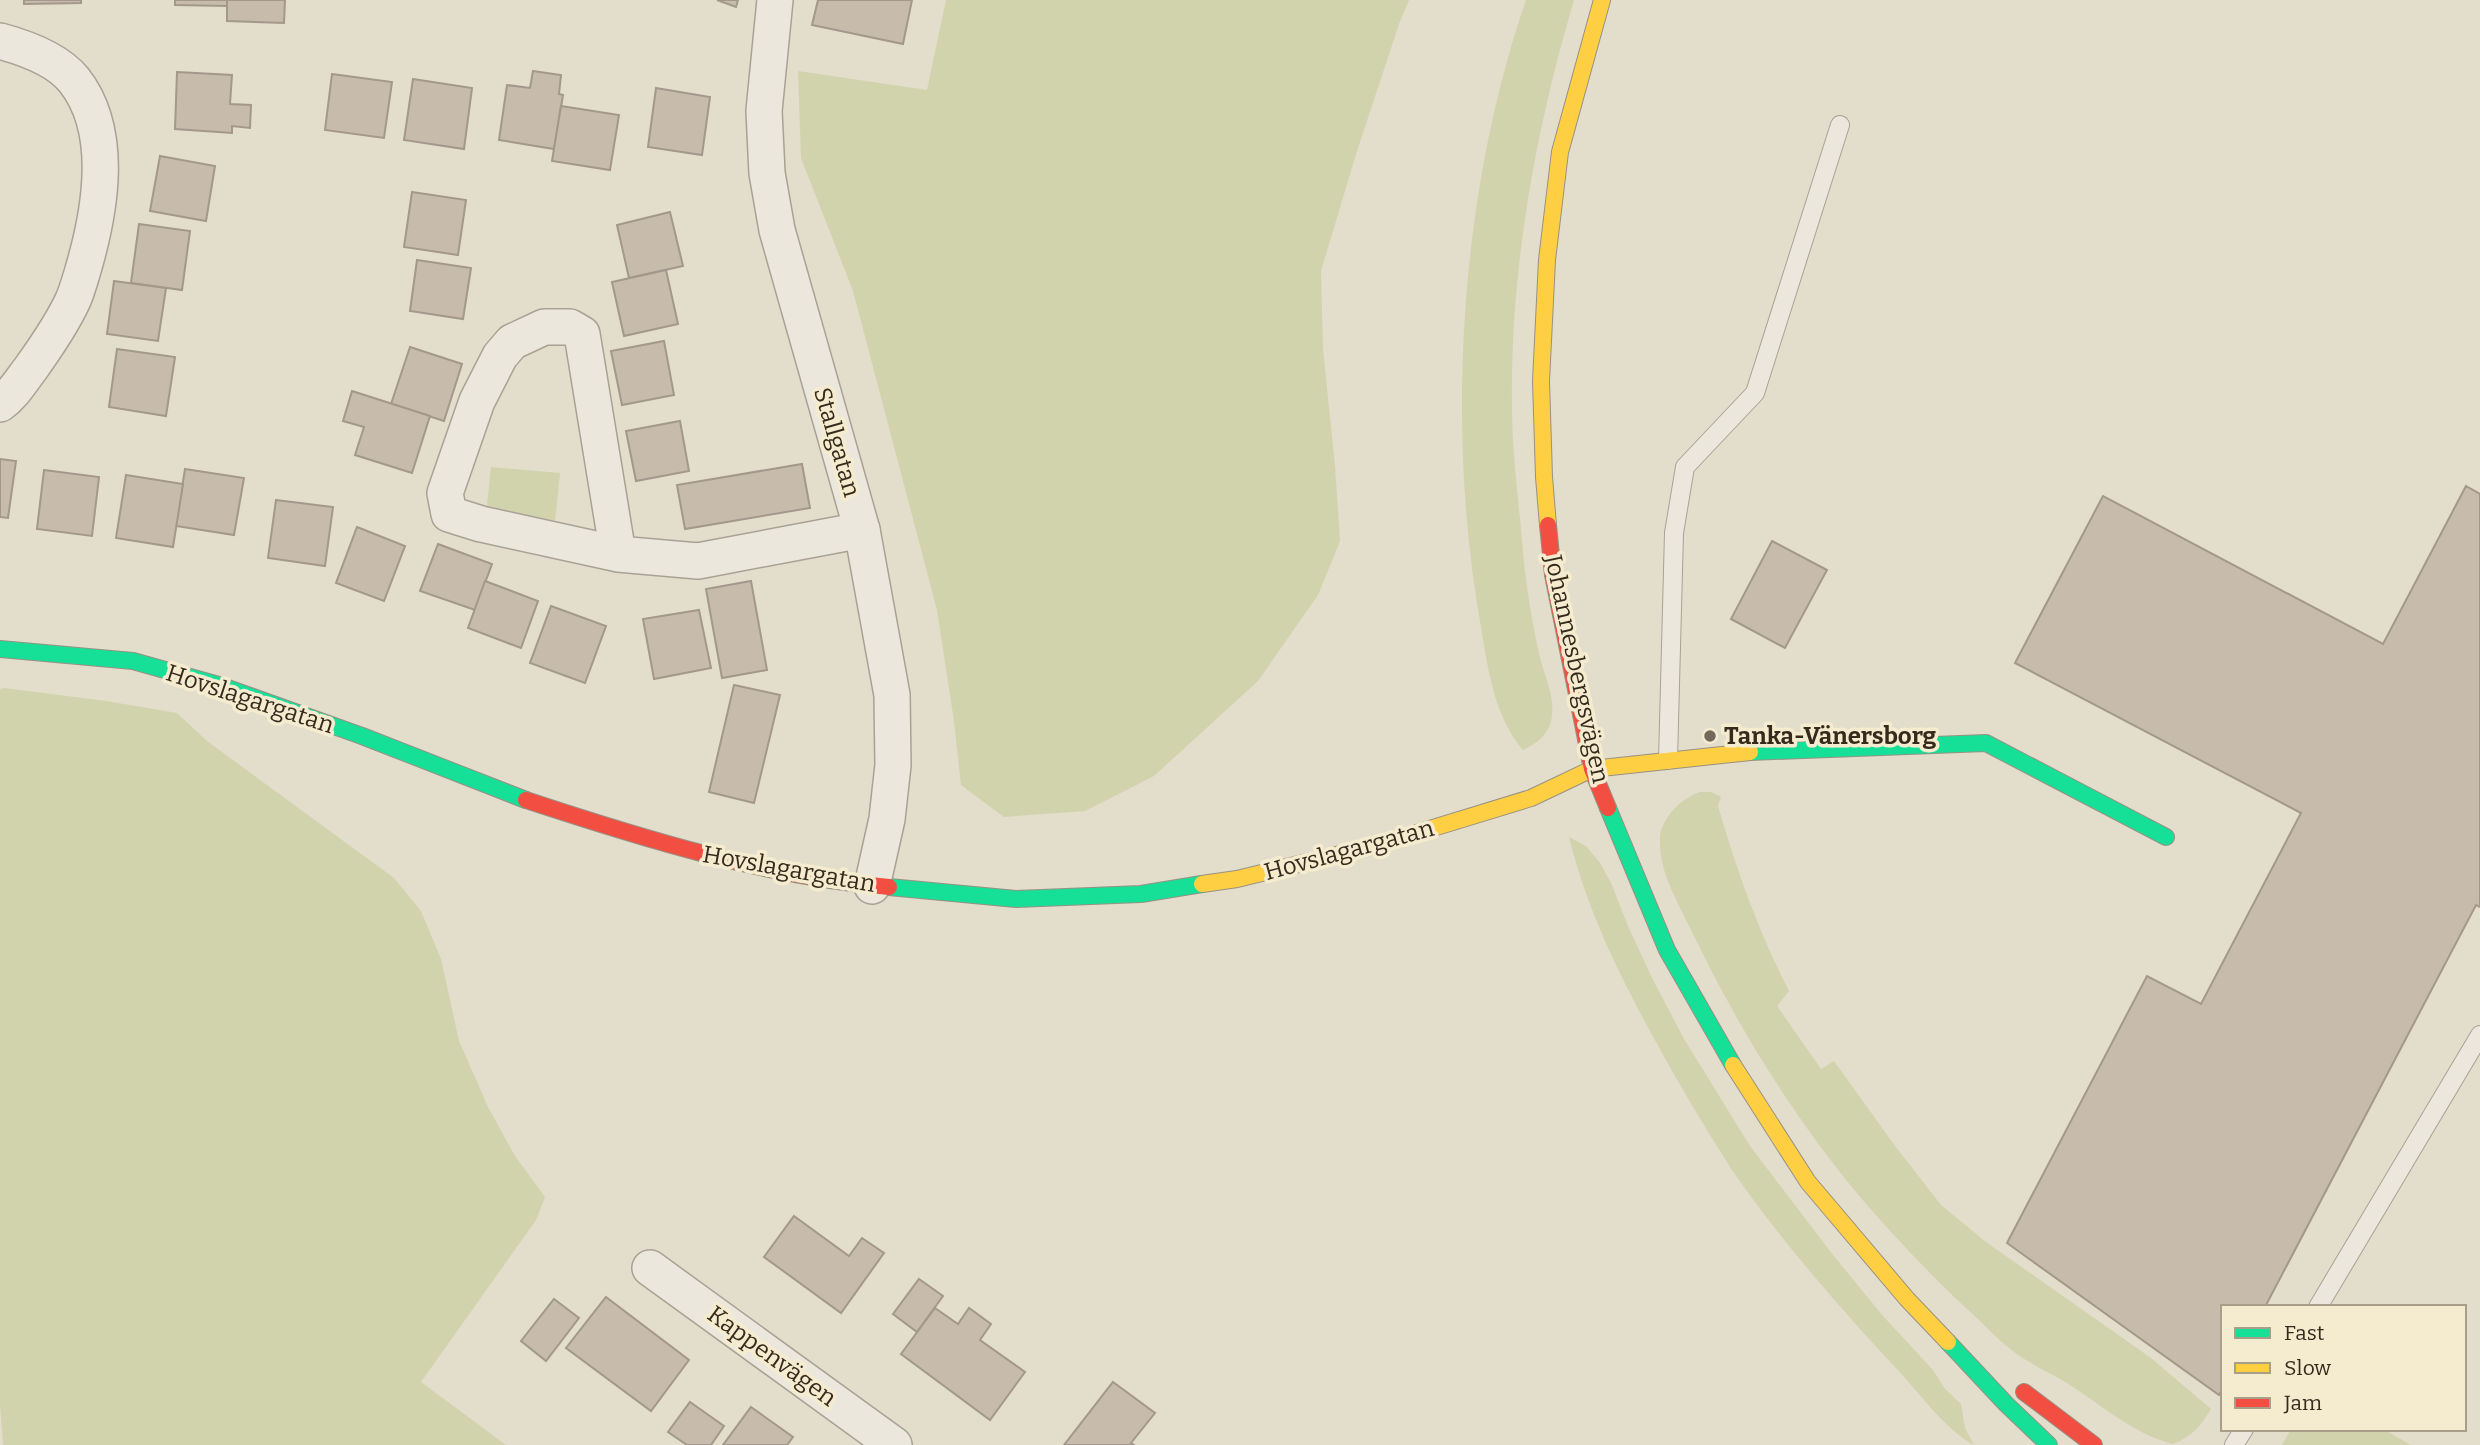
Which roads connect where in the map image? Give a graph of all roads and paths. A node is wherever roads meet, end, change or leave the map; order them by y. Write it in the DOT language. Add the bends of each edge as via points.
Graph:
graph roads {
  1 [pos="775,0"];
  2 [pos="1602,0"];
  3 [pos="0,41"];
  4 [pos="1840,125"];
  5 [pos="0,404"];
  6 [pos="862,530"];
  7 [pos="618,554"];
  8 [pos="0,649"];
  9 [pos="1668,760"];
  10 [pos="1592,769"];
  11 [pos="2166,837"];
  12 [pos="873,886"];
  13 [pos="2480,1035"];
  14 [pos="650,1268"];
  15 [pos="1907,1299"];
  16 [pos="2319,1305"];
  17 [pos="894,1445"];
  18 [pos="2049,1445"];
  19 [pos="2094,1445"];
  1 -- 6 [label="street, Stallgatan" via="764,111 767,173 777,230"];
  2 -- 10 [label="street, Johannesbergsvägen" via="1560,152 1547,260 1541,381 1553,575"];
  3 -- 5 [label="street" via="54,62 74,80 92,114 100,161 100,197 73,300 45,349"];
  4 -- 9 [label="lane" via="1755,393 1685,467 1674,533"];
  6 -- 7 [label="street" via="698,561"];
  6 -- 12 [label="street, Stallgatan" via="892,695 893,765"];
  7 -- 7 [label="street" via="449,514 446,493 477,401 512,342 544,327 570,327 582,334"];
  8 -- 12 [label="street, Hovslagargatan" via="133,661 222,686 515,796 645,839 745,865"];
  9 -- 10 [label="street, Hovslagargatan"];
  9 -- 11 [label="street, Hovslagargatan" via="1750,752 1986,743"];
  10 -- 12 [label="street, Hovslagargatan" via="1531,798 1374,846 1237,879 1141,894 1016,899"];
  10 -- 15 [label="street, Johannesbergsvägen" via="1667,950 1735,1069 1808,1182"];
  13 -- 16 [label="lane"];
  14 -- 17 [label="street, Kappenvägen"];
  15 -- 18 [label="street, Johannesbergsvägen"];
  15 -- 19 [label="street, Johannesbergsvägen"];
}
